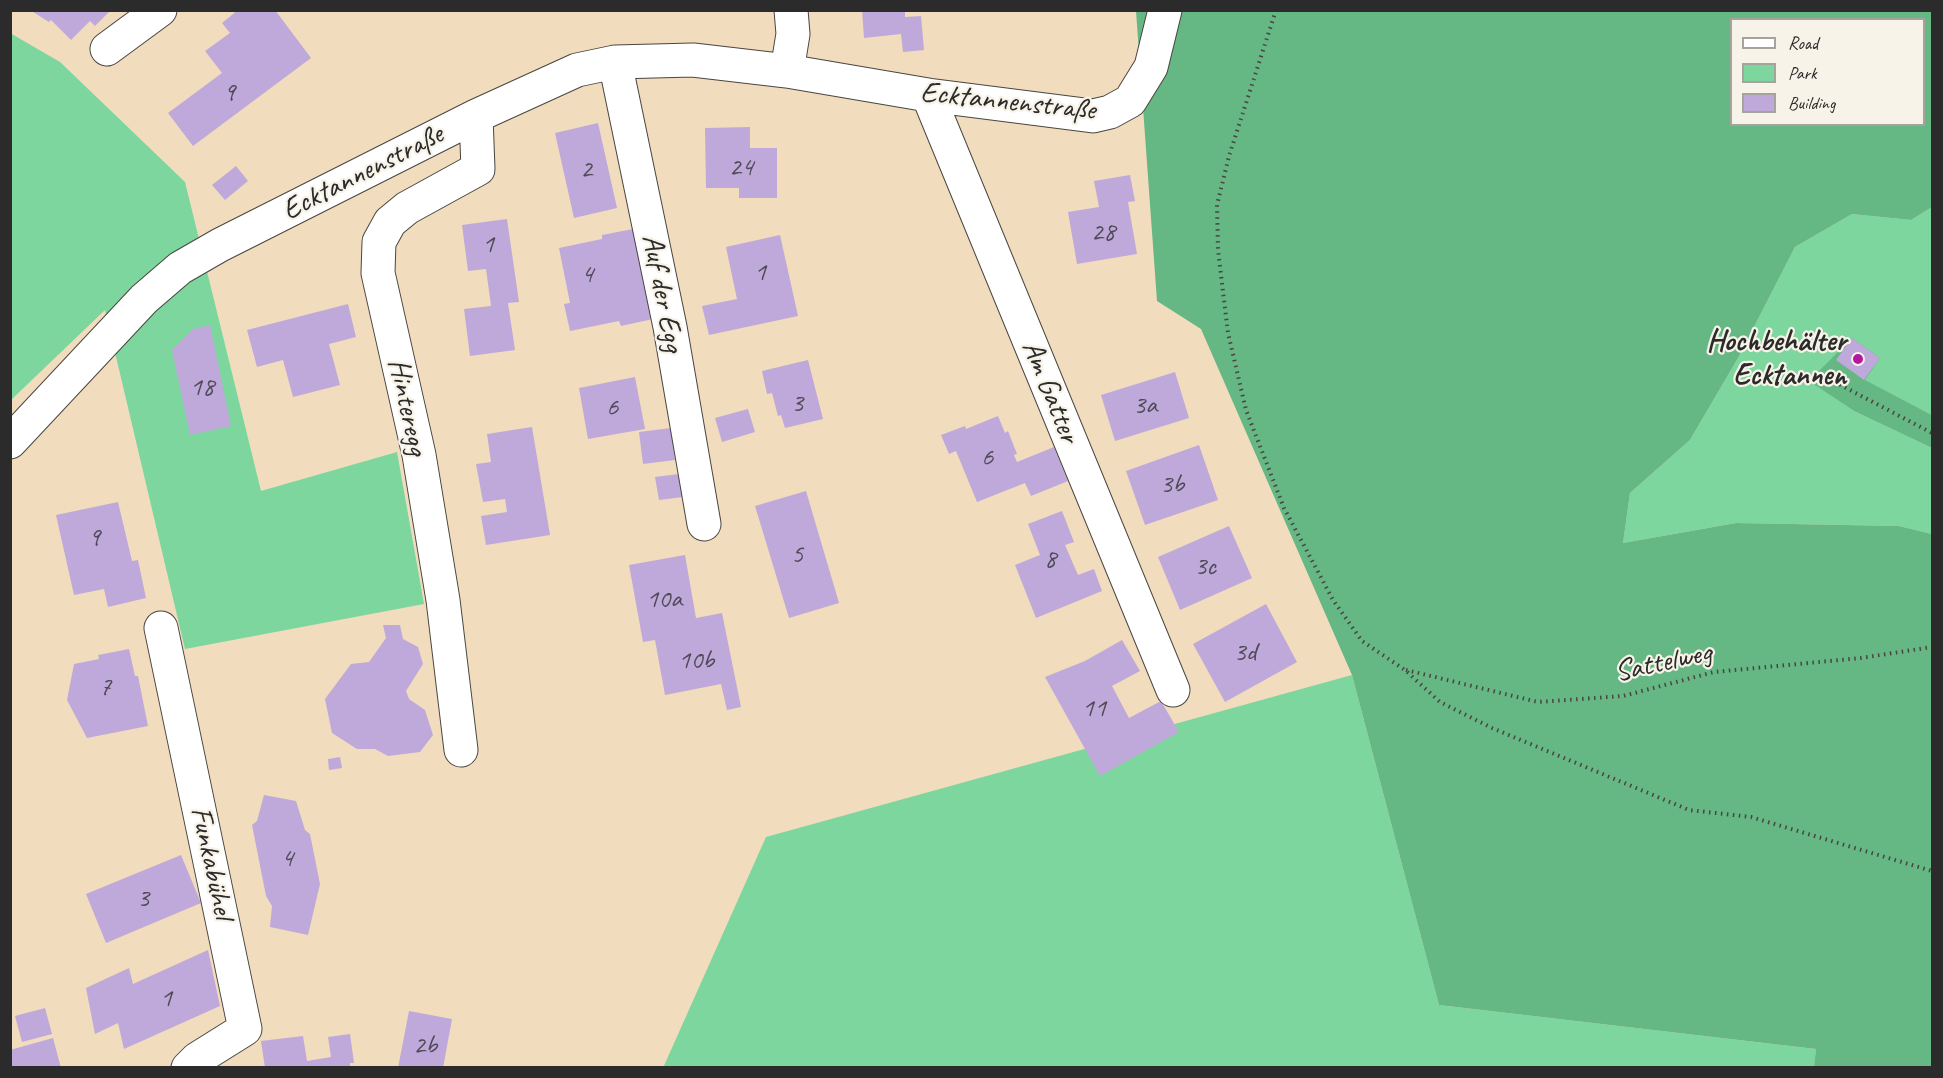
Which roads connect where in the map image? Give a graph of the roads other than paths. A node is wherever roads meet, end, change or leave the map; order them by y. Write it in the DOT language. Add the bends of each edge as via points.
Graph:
graph roads {
  1 [pos="160,10"];
  2 [pos="791,10"];
  3 [pos="1165,10"];
  4 [pos="107,49"];
  5 [pos="615,62"];
  6 [pos="787,71"];
  7 [pos="928,95"];
  8 [pos="476,116"];
  9 [pos="10,442"];
  10 [pos="704,524"];
  11 [pos="161,628"];
  12 [pos="1173,690"];
  13 [pos="461,750"];
  14 [pos="188,1068"];
  1 -- 4 [label="street"];
  2 -- 6 [label="street" via="793,34"];
  3 -- 7 [label="street, Ecktannenstraße" via="1150,67 1130,100 1110,112 1093,116"];
  5 -- 6 [label="street, Ecktannenstraße" via="693,60"];
  5 -- 8 [label="street, Ecktannenstraße" via="577,70"];
  5 -- 10 [label="street, Auf der Egg" via="670,327"];
  6 -- 7 [label="street, Ecktannenstraße"];
  7 -- 12 [label="street, Am Gatter"];
  8 -- 9 [label="street, Ecktannenstraße" via="180,268 144,298"];
  8 -- 13 [label="street, Hinteregg" via="478,169 407,208 390,222 379,242 378,262 418,454"];
  11 -- 14 [label="street, Funkabühel" via="245,1029"];
}
